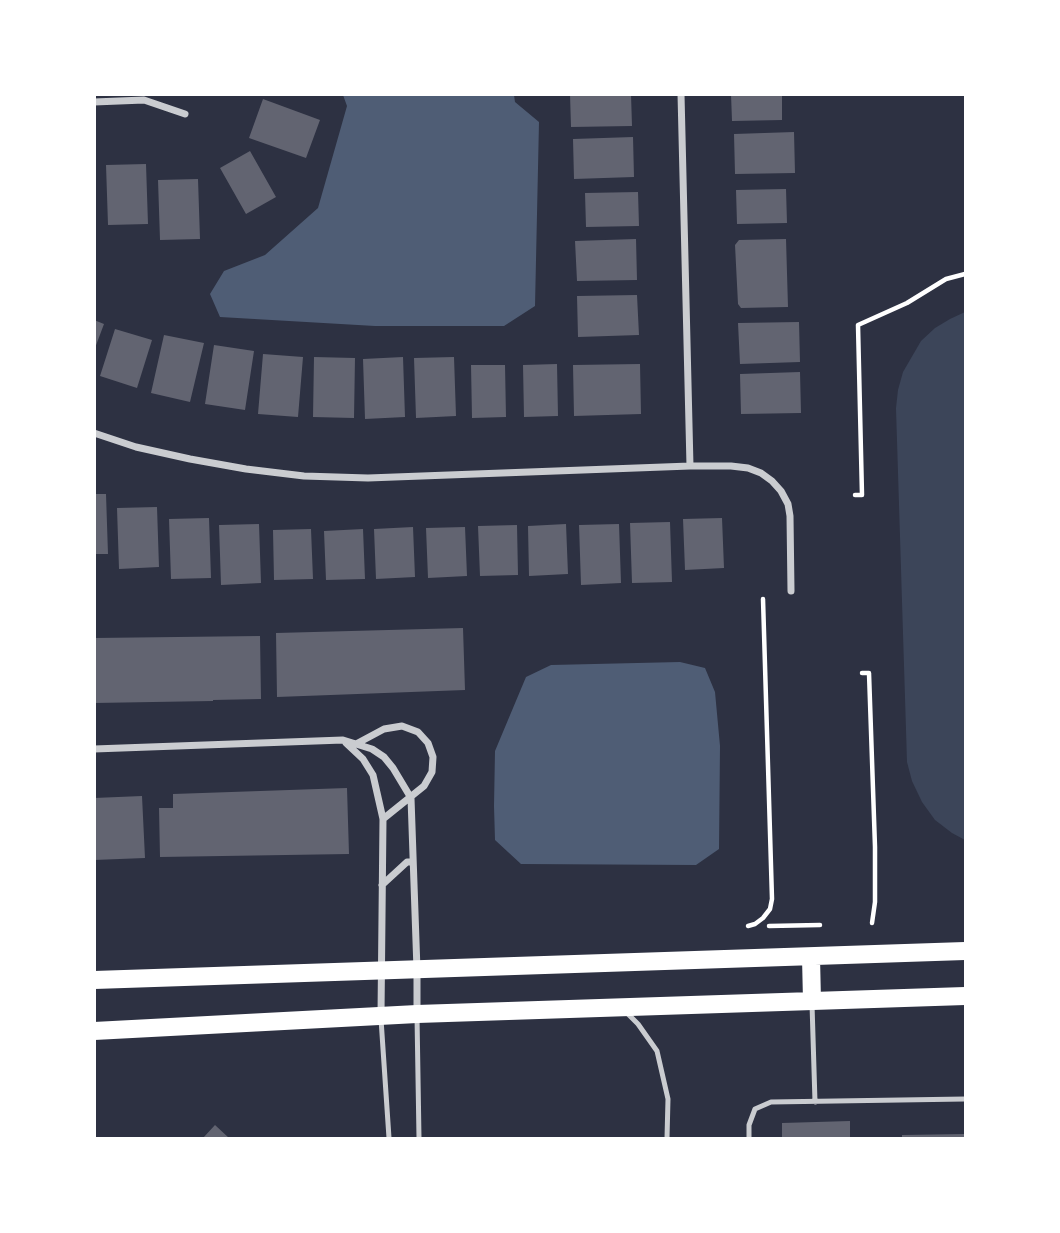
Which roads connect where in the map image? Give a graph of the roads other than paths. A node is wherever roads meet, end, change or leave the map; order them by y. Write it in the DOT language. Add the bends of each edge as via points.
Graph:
graph roads {
  1 [pos="681,94"];
  2 [pos="94,102"];
  3 [pos="184,114"];
  4 [pos="94,433"];
  5 [pos="690,466"];
  6 [pos="791,590"];
  7 [pos="343,740"];
  8 [pos="355,744"];
  9 [pos="94,749"];
  10 [pos="411,798"];
  11 [pos="383,819"];
  12 [pos="413,862"];
  13 [pos="382,885"];
  14 [pos="965,951"];
  15 [pos="811,957"];
  16 [pos="417,970"];
  17 [pos="380,971"];
  18 [pos="94,980"];
  19 [pos="965,996"];
  20 [pos="812,1001"];
  21 [pos="620,1007"];
  22 [pos="417,1014"];
  23 [pos="381,1015"];
  24 [pos="94,1031"];
  25 [pos="965,1099"];
  26 [pos="815,1102"];
  27 [pos="389,1139"];
  28 [pos="419,1139"];
  29 [pos="667,1139"];
  30 [pos="749,1139"];
  1 -- 5 [label="street"];
  2 -- 3 [label="street" via="144,100"];
  4 -- 5 [label="street" via="190,459 304,476 368,478"];
  5 -- 6 [label="street" via="748,468 781,491 790,516"];
  7 -- 8 [label="street"];
  7 -- 9 [label="street"];
  7 -- 11 [label="street" via="373,775"];
  8 -- 10 [label="street" via="384,757"];
  8 -- 10 [label="street" via="384,729 402,726 418,732 433,757 432,772"];
  10 -- 11 [label="street"];
  10 -- 12 [label="street"];
  11 -- 13 [label="street"];
  12 -- 13 [label="street" via="407,862"];
  12 -- 16 [label="street"];
  13 -- 17 [label="street"];
  14 -- 15 [label="main road"];
  15 -- 16 [label="main road"];
  15 -- 20 [label="main road"];
  16 -- 17 [label="main road"];
  16 -- 22 [label="street"];
  17 -- 18 [label="main road"];
  17 -- 23 [label="street"];
  19 -- 20 [label="main road"];
  20 -- 21 [label="main road"];
  20 -- 26 [label="lane"];
  21 -- 22 [label="main road"];
  21 -- 29 [label="lane" via="657,1051 668,1099"];
  22 -- 23 [label="main road"];
  22 -- 28 [label="lane"];
  23 -- 24 [label="main road"];
  23 -- 27 [label="lane"];
  25 -- 26 [label="lane"];
  26 -- 30 [label="lane" via="771,1102 755,1110"];
}
